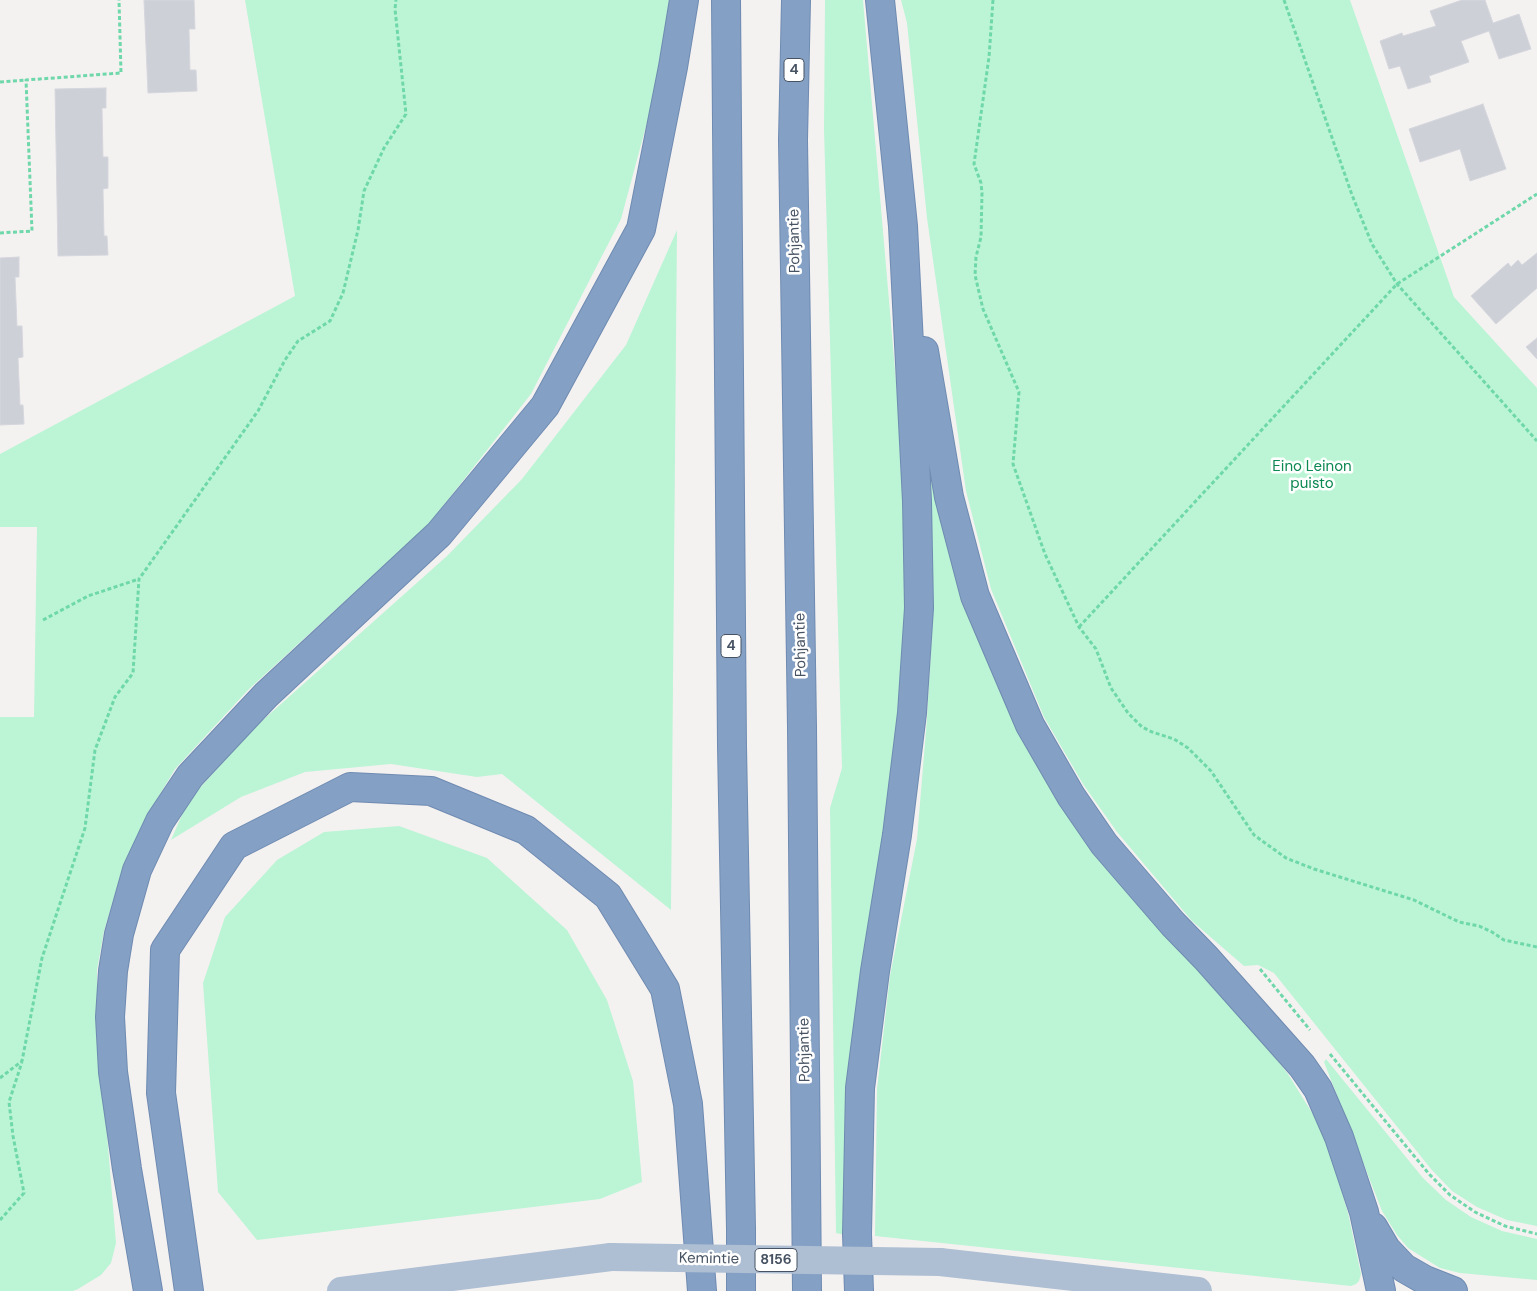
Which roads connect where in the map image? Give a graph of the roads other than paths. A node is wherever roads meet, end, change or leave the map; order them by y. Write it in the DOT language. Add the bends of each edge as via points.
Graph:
graph roads {
  1 [pos="684,0"];
  2 [pos="726,0"];
  3 [pos="796,0"];
  4 [pos="880,0"];
  5 [pos="903,226"];
  6 [pos="1364,1212"];
  7 [pos="148,1291"];
  8 [pos="189,1291"];
  9 [pos="341,1291"];
  10 [pos="702,1291"];
  11 [pos="741,1291"];
  12 [pos="806,1291"];
  13 [pos="859,1291"];
  14 [pos="1198,1291"];
  15 [pos="1381,1291"];
  16 [pos="1453,1291"];
  1 -- 7 [label="highway" via="641,229 545,406 439,534 266,695 190,776 160,821 137,870 119,934 110,1017 124,1150"];
  2 -- 11 [label="highway, 4" via="732,746"];
  3 -- 12 [label="highway, Pohjantie / 4" via="793,140"];
  4 -- 5 [label="highway"];
  5 -- 6 [label="highway" via="949,497 975,596 1030,725 1071,796 1104,844 1302,1066 1318,1089 1334,1123"];
  5 -- 13 [label="highway" via="919,608 912,713 898,835 860,1088"];
  6 -- 15 [label="highway"];
  6 -- 16 [label="highway" via="1386,1249 1404,1268"];
  8 -- 10 [label="highway" via="161,1093 165,950 234,846 350,787 431,791 526,830 608,896 666,989 688,1104"];
  9 -- 14 [label="main road, Kemintie / 8156, bridge" via="612,1257 940,1262"];
}
